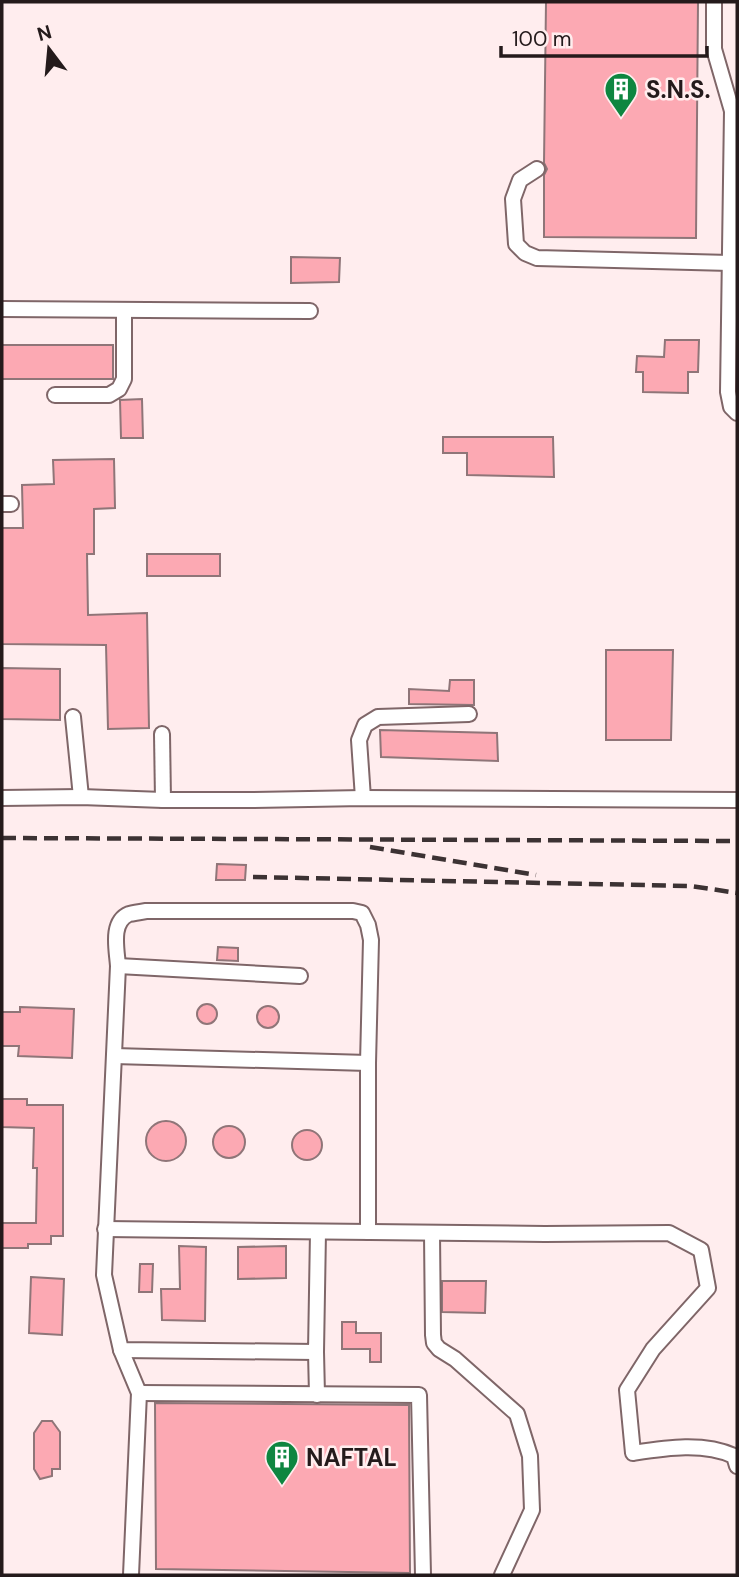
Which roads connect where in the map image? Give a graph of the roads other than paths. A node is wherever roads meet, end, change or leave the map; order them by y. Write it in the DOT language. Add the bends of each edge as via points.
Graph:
graph roads {
  1 [pos="713,2"];
  2 [pos="735,111"];
  3 [pos="537,169"];
  4 [pos="730,263"];
  5 [pos="2,309"];
  6 [pos="124,310"];
  7 [pos="310,312"];
  8 [pos="55,395"];
  9 [pos="737,413"];
  10 [pos="470,714"];
  11 [pos="73,717"];
  12 [pos="162,734"];
  13 [pos="81,797"];
  14 [pos="2,798"];
  15 [pos="363,798"];
  16 [pos="163,800"];
  17 [pos="737,800"];
  18 [pos="118,966"];
  19 [pos="300,976"];
  20 [pos="114,1056"];
  21 [pos="368,1063"];
  22 [pos="106,1229"];
  23 [pos="318,1232"];
  24 [pos="368,1232"];
  25 [pos="432,1233"];
  26 [pos="121,1350"];
  27 [pos="316,1352"];
  28 [pos="139,1393"];
  29 [pos="317,1395"];
  30 [pos="737,1466"];
  31 [pos="131,1575"];
  32 [pos="423,1575"];
  33 [pos="502,1575"];
  1 -- 2 [label="street" via="714,49"];
  2 -- 4 [label="street"];
  3 -- 4 [label="street" via="520,180 513,199 516,244 525,253 537,258"];
  4 -- 9 [label="street" via="728,392"];
  5 -- 6 [label="street"];
  6 -- 7 [label="street"];
  6 -- 8 [label="street" via="124,379 119,389 109,395"];
  10 -- 15 [label="street" via="378,718 365,725 359,740"];
  11 -- 13 [label="street"];
  12 -- 16 [label="street"];
  13 -- 14 [label="street"];
  13 -- 16 [label="street"];
  15 -- 16 [label="street"];
  15 -- 17 [label="street"];
  18 -- 19 [label="street"];
  18 -- 20 [label="street"];
  18 -- 21 [label="street" via="117,929 121,919 130,914 362,913 371,940"];
  20 -- 21 [label="street"];
  20 -- 22 [label="street"];
  21 -- 24 [label="street"];
  22 -- 23 [label="street"];
  22 -- 26 [label="street" via="104,1275"];
  23 -- 24 [label="street"];
  23 -- 27 [label="street"];
  24 -- 25 [label="street"];
  25 -- 30 [label="street" via="669,1233 701,1250 708,1288 653,1349 627,1390 633,1452 709,1448 734,1456"];
  25 -- 33 [label="street" via="434,1343 517,1415 530,1456 532,1510"];
  26 -- 27 [label="street"];
  26 -- 28 [label="street"];
  27 -- 29 [label="street"];
  28 -- 29 [label="street"];
  28 -- 31 [label="street"];
  29 -- 32 [label="street" via="419,1395"];
}
